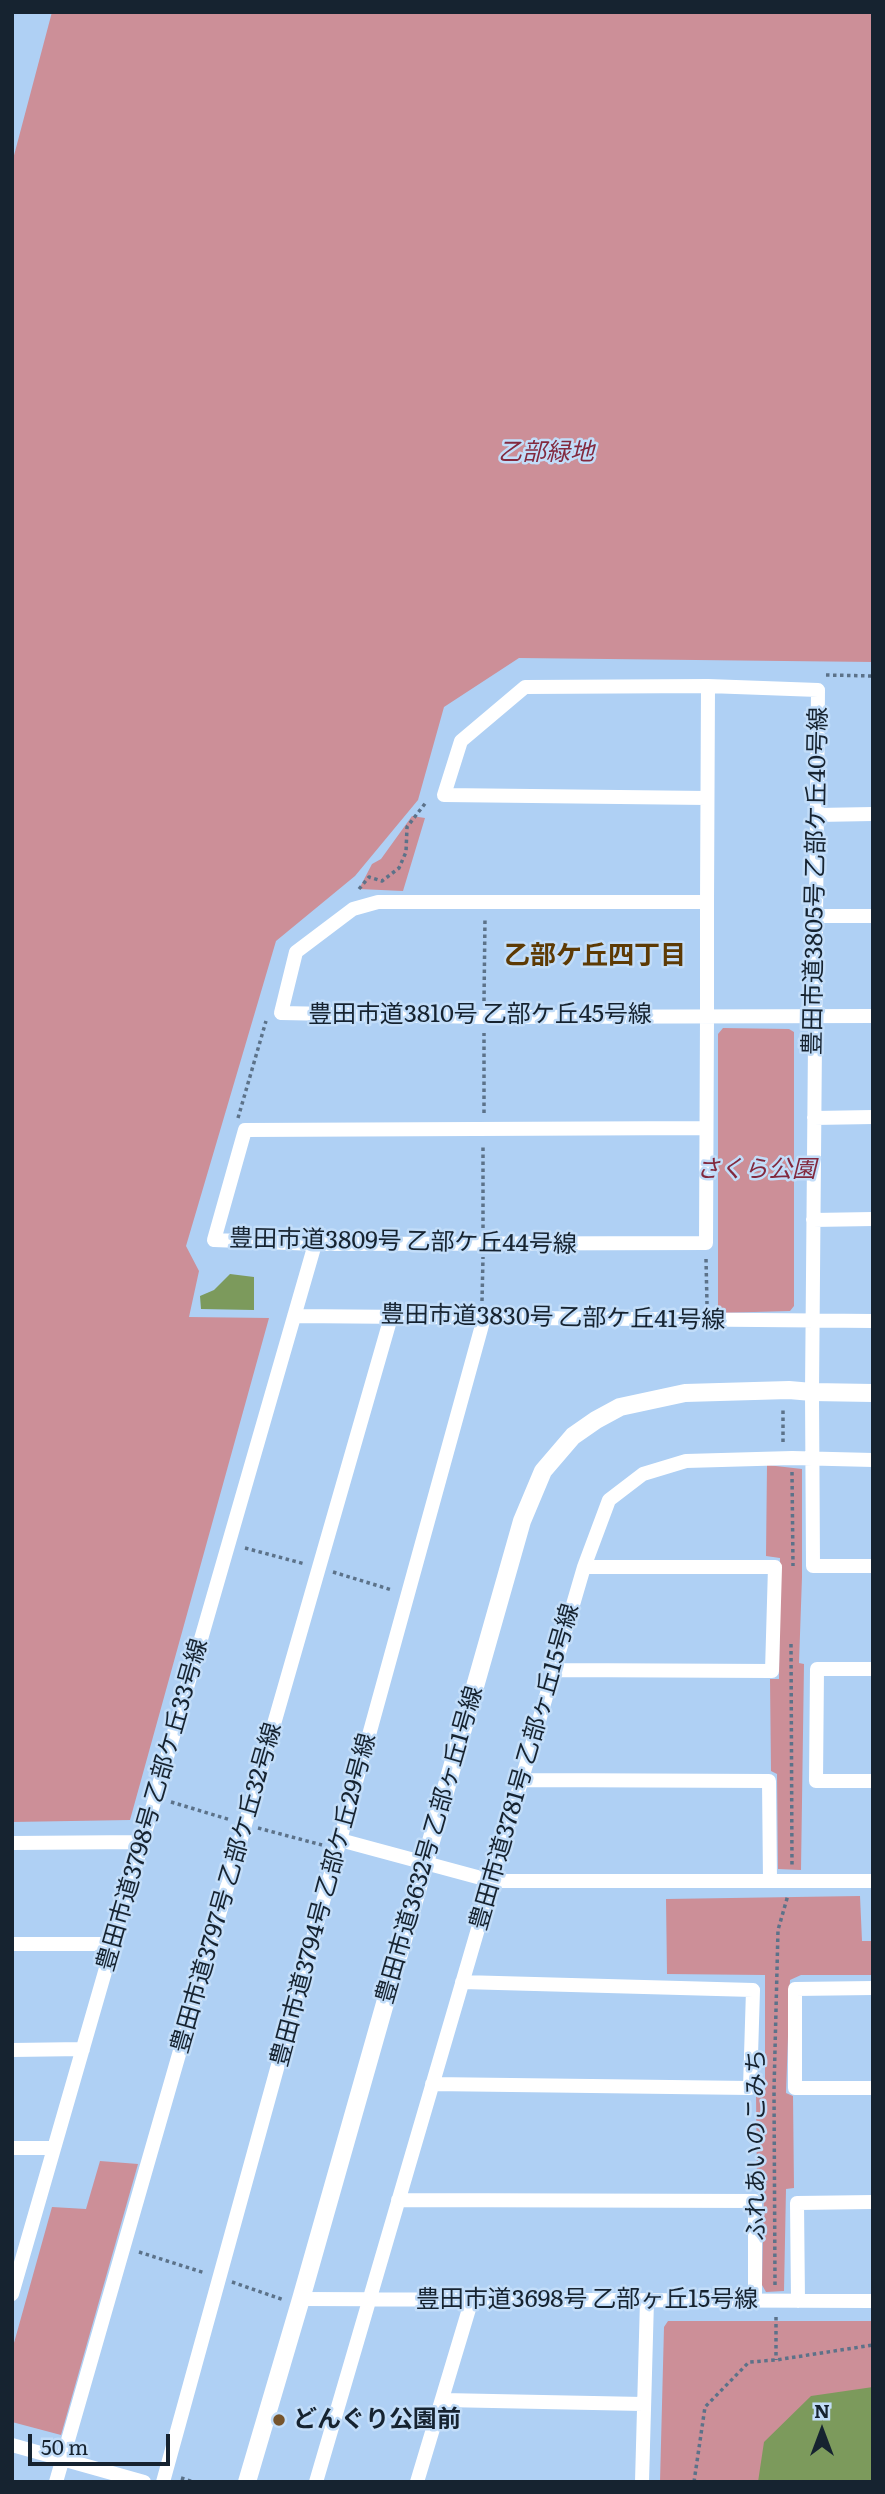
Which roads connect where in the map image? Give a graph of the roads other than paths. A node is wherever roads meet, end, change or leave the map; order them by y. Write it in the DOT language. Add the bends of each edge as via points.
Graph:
graph roads {
  1 [pos="708,686"];
  2 [pos="707,798"];
  3 [pos="873,814"];
  4 [pos="817,816"];
  5 [pos="707,902"];
  6 [pos="816,916"];
  7 [pos="873,916"];
  8 [pos="815,1016"];
  9 [pos="873,1016"];
  10 [pos="707,1017"];
  11 [pos="873,1117"];
  12 [pos="814,1118"];
  13 [pos="706,1128"];
  14 [pos="873,1219"];
  15 [pos="813,1220"];
  16 [pos="315,1244"];
  17 [pos="294,1316"];
  18 [pos="391,1317"];
  19 [pos="484,1318"];
  20 [pos="812,1321"];
  21 [pos="873,1321"];
  22 [pos="812,1392"];
  23 [pos="873,1392"];
  24 [pos="812,1459"];
  25 [pos="873,1460"];
  26 [pos="873,1566"];
  27 [pos="584,1567"];
  28 [pos="873,1669"];
  29 [pos="554,1670"];
  30 [pos="522,1780"];
  31 [pos="873,1781"];
  32 [pos="142,1842"];
  33 [pos="12,1843"];
  34 [pos="339,1844"];
  35 [pos="425,1863"];
  36 [pos="492,1881"];
  37 [pos="770,1881"];
  38 [pos="873,1881"];
  39 [pos="12,1944"];
  40 [pos="113,1944"];
  41 [pos="462,1982"];
  42 [pos="873,1988"];
  43 [pos="83,2049"];
  44 [pos="12,2050"];
  45 [pos="432,2084"];
  46 [pos="873,2088"];
  47 [pos="12,2148"];
  48 [pos="54,2148"];
  49 [pos="398,2200"];
  50 [pos="873,2202"];
  51 [pos="17,2261"];
  52 [pos="12,2294"];
  53 [pos="369,2299"];
  54 [pos="472,2299"];
  55 [pos="293,2300"];
  56 [pos="647,2300"];
  57 [pos="755,2301"];
  58 [pos="798,2301"];
  59 [pos="873,2301"];
  60 [pos="443,2400"];
  61 [pos="643,2404"];
  62 [pos="12,2445"];
  63 [pos="62,2459"];
  64 [pos="56,2482"];
  65 [pos="144,2482"];
  66 [pos="163,2482"];
  67 [pos="247,2482"];
  68 [pos="316,2482"];
  69 [pos="417,2482"];
  70 [pos="642,2482"];
  1 -- 2 [label="street"];
  1 -- 2 [label="street, 豊田市道3805号 乙部ケ丘40号線" via="526,687 461,741 444,795"];
  1 -- 4 [label="street, 豊田市道3805号 乙部ケ丘40号線" via="818,690"];
  2 -- 5 [label="street"];
  3 -- 4 [label="street"];
  4 -- 6 [label="street, 豊田市道3805号 乙部ケ丘40号線"];
  5 -- 10 [label="street"];
  5 -- 10 [label="street, 豊田市道3810号 乙部ケ丘45号線" via="378,902 353,908 296,952 281,1013"];
  6 -- 7 [label="street"];
  6 -- 8 [label="street, 豊田市道3805号 乙部ケ丘40号線"];
  8 -- 9 [label="street, 豊田市道3810号 乙部ケ丘45号線"];
  8 -- 10 [label="street, 豊田市道3810号 乙部ケ丘45号線"];
  8 -- 12 [label="street, 豊田市道3805号 乙部ケ丘40号線"];
  10 -- 13 [label="street"];
  11 -- 12 [label="street"];
  12 -- 15 [label="street, 豊田市道3805号 乙部ケ丘40号線"];
  13 -- 16 [label="street, 豊田市道3809号 乙部ケ丘44号線" via="706,1243"];
  13 -- 16 [label="street, 豊田市道3809号 乙部ケ丘44号線" via="245,1130 214,1240"];
  14 -- 15 [label="street"];
  15 -- 20 [label="street, 豊田市道3805号 乙部ケ丘40号線"];
  16 -- 17 [label="street, 豊田市道3798号 乙部ケ丘33号線"];
  17 -- 18 [label="street, 豊田市道3830号 乙部ケ丘41号線"];
  17 -- 32 [label="street, 豊田市道3798号 乙部ケ丘33号線"];
  18 -- 19 [label="street, 豊田市道3830号 乙部ケ丘41号線"];
  18 -- 63 [label="street, 豊田市道3797号 乙部ケ丘32号線"];
  19 -- 20 [label="street, 豊田市道3830号 乙部ケ丘41号線"];
  19 -- 34 [label="street, 豊田市道3794号 乙部ケ丘29号線"];
  20 -- 21 [label="street, 豊田市道3830号 乙部ケ丘41号線"];
  20 -- 22 [label="street, 豊田市道3805号 乙部ケ丘40号線"];
  22 -- 23 [label="street"];
  22 -- 24 [label="street, 豊田市道3805号 乙部ケ丘40号線"];
  22 -- 35 [label="street, 豊田市道3632号 乙部ヶ丘1号線" via="786,1397 685,1393 620,1407 573,1436 543,1471 522,1521"];
  24 -- 25 [label="street, 豊田市道3781号 乙部ヶ丘15号線"];
  24 -- 26 [label="street, 豊田市道3805号 乙部ケ丘40号線" via="813,1566"];
  24 -- 27 [label="street, 豊田市道3781号 乙部ヶ丘15号線" via="686,1461 643,1474 609,1500"];
  27 -- 29 [label="street, 豊田市道3781号 乙部ヶ丘15号線"];
  27 -- 29 [label="street" via="775,1567 772,1671"];
  28 -- 31 [label="street" via="817,1669 816,1781"];
  29 -- 30 [label="street, 豊田市道3781号 乙部ヶ丘15号線"];
  30 -- 36 [label="street, 豊田市道3781号 乙部ヶ丘15号線"];
  30 -- 37 [label="street" via="769,1781"];
  32 -- 33 [label="street"];
  32 -- 40 [label="street, 豊田市道3798号 乙部ケ丘33号線"];
  34 -- 35 [label="street"];
  34 -- 66 [label="street, 豊田市道3794号 乙部ケ丘29号線"];
  35 -- 36 [label="street"];
  35 -- 55 [label="street, 豊田市道3632号 乙部ヶ丘1号線"];
  36 -- 37 [label="street"];
  36 -- 41 [label="street, 豊田市道3781号 乙部ヶ丘15号線"];
  37 -- 38 [label="street"];
  39 -- 40 [label="street"];
  40 -- 43 [label="street, 豊田市道3798号 乙部ケ丘33号線"];
  41 -- 45 [label="street, 豊田市道3781号 乙部ヶ丘15号線"];
  41 -- 45 [label="street" via="753,1990 750,2088"];
  42 -- 46 [label="street" via="795,1989 795,2088"];
  43 -- 44 [label="street"];
  43 -- 48 [label="street, 豊田市道3798号 乙部ケ丘33号線"];
  45 -- 49 [label="street, 豊田市道3781号 乙部ヶ丘15号線"];
  47 -- 48 [label="street"];
  48 -- 51 [label="street, 豊田市道3798号 乙部ケ丘33号線"];
  49 -- 53 [label="street, 豊田市道3781号 乙部ヶ丘15号線"];
  49 -- 57 [label="street" via="755,2201"];
  50 -- 58 [label="street" via="797,2203"];
  51 -- 52 [label="street, 豊田市道3798号 乙部ケ丘33号線"];
  53 -- 54 [label="street, 豊田市道3698号 乙部ヶ丘15号線"];
  53 -- 55 [label="street, 豊田市道3698号 乙部ヶ丘15号線"];
  53 -- 68 [label="street, 豊田市道3781号 乙部ヶ丘15号線"];
  54 -- 56 [label="street, 豊田市道3698号 乙部ヶ丘15号線"];
  54 -- 60 [label="street"];
  55 -- 67 [label="street, 豊田市道3632号 乙部ヶ丘1号線"];
  56 -- 57 [label="street, 豊田市道3698号 乙部ヶ丘15号線"];
  56 -- 61 [label="street"];
  57 -- 58 [label="street, 豊田市道3698号 乙部ヶ丘15号線"];
  58 -- 59 [label="street, 豊田市道3698号 乙部ヶ丘15号線"];
  60 -- 61 [label="street"];
  60 -- 69 [label="street"];
  61 -- 70 [label="street"];
  62 -- 63 [label="street"];
  63 -- 64 [label="street, 豊田市道3797号 乙部ケ丘32号線"];
  63 -- 65 [label="street"];
}
